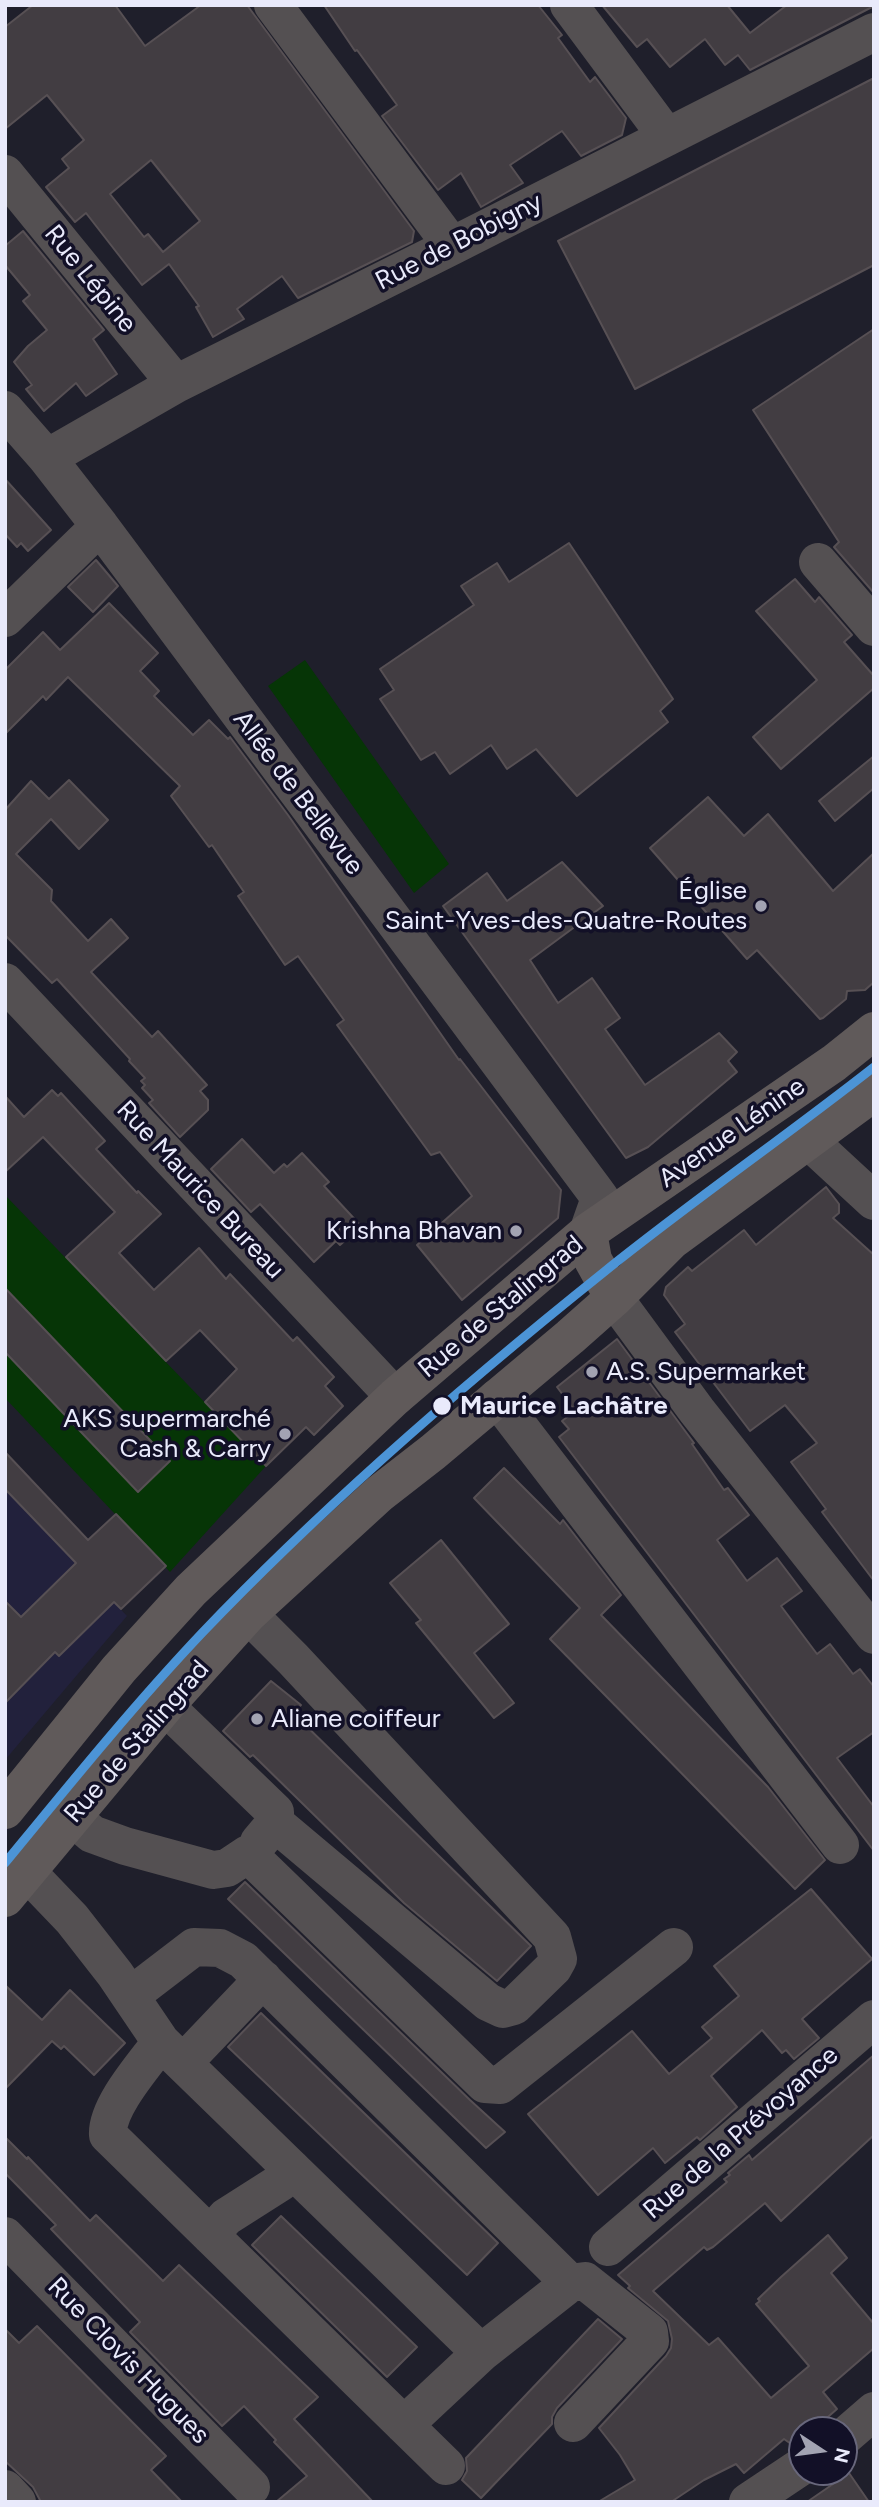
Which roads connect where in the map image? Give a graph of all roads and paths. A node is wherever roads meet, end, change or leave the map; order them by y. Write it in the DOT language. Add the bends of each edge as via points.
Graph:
graph roads {
  1 [pos="273,5"];
  2 [pos="569,5"];
  3 [pos="874,32"];
  4 [pos="667,137"];
  5 [pos="5,174"];
  6 [pos="452,246"];
  7 [pos="176,384"];
  8 [pos="5,410"];
  9 [pos="47,458"];
  10 [pos="100,526"];
  11 [pos="818,562"];
  12 [pos="5,618"];
  13 [pos="874,627"];
  14 [pos="5,982"];
  15 [pos="874,1031"];
  16 [pos="874,1092"];
  17 [pos="808,1141"];
  18 [pos="874,1201"];
  19 [pos="589,1232"];
  20 [pos="614,1298"];
  21 [pos="395,1397"];
  22 [pos="497,1398"];
  23 [pos="247,1614"];
  24 [pos="874,1635"];
  25 [pos="165,1706"];
  26 [pos="5,1810"];
  27 [pos="72,1817"];
  28 [pos="275,1823"];
  29 [pos="840,1845"];
  30 [pos="248,1854"];
  31 [pos="16,1885"];
  32 [pos="674,1947"];
  33 [pos="263,1979"];
  34 [pos="130,1996"];
  35 [pos="874,2019"];
  36 [pos="172,2052"];
  37 [pos="292,2169"];
  38 [pos="210,2235"];
  39 [pos="5,2236"];
  40 [pos="608,2248"];
  41 [pos="570,2283"];
  42 [pos="481,2353"];
  43 [pos="874,2411"];
  44 [pos="573,2423"];
  45 [pos="404,2425"];
  46 [pos="858,2425"];
  47 [pos="446,2466"];
  48 [pos="788,2475"];
  49 [pos="251,2487"];
  50 [pos="5,2488"];
  51 [pos="17,2502"];
  52 [pos="748,2502"];
  1 -- 6 [label="street"];
  2 -- 4 [label="street"];
  3 -- 4 [label="street, Rue de Bobigny"];
  4 -- 6 [label="street, Rue de Bobigny"];
  5 -- 7 [label="street, Rue Lépine"];
  6 -- 7 [label="street, Rue de Bobigny"];
  7 -- 9 [label="street, Rue de Bobigny"];
  8 -- 9 [label="street"];
  9 -- 10 [label="street"];
  10 -- 12 [label="street"];
  10 -- 19 [label="street, Allée de Bellevue" via="600,1198"];
  11 -- 13 [label="street"];
  14 -- 21 [label="street, Rue Maurice Bureau"];
  15 -- 19 [label="main road, Avenue Lénine"];
  16 -- 17 [label="main road, Avenue Lénine"];
  17 -- 18 [label="street"];
  17 -- 20 [label="main road, Avenue Lénine" via="671,1241"];
  19 -- 20 [label="main road, Rue de Stalingrad" via="593,1260"];
  19 -- 21 [label="main road, Rue de Stalingrad"];
  20 -- 22 [label="main road, Rue de Stalingrad"];
  20 -- 24 [label="street"];
  21 -- 26 [label="main road, Rue de Stalingrad" via="191,1590 119,1669"];
  22 -- 23 [label="main road, Rue de Stalingrad" via="379,1494"];
  22 -- 29 [label="street"];
  23 -- 25 [label="main road, Rue de Stalingrad"];
  23 -- 28 [label="street" via="552,1937 558,1959 514,2006 503,2009 488,2002"];
  25 -- 27 [label="main road, Rue de Stalingrad"];
  25 -- 28 [label="street" via="275,1812"];
  27 -- 30 [label="street" via="92,1834 213,1870 227,1868"];
  27 -- 31 [label="main road, Rue de Stalingrad"];
  28 -- 30 [label="street"];
  30 -- 32 [label="street" via="485,2084 500,2085"];
  31 -- 34 [label="street" via="72,1919"];
  33 -- 34 [label="street" via="243,1960 220,1948 194,1947"];
  33 -- 36 [label="street"];
  33 -- 41 [label="street"];
  34 -- 36 [label="street"];
  35 -- 40 [label="street, Rue de la Prévoyance"];
  36 -- 37 [label="street"];
  36 -- 38 [label="street" via="116,2106 108,2135"];
  37 -- 38 [label="street" via="281,2182 226,2217"];
  37 -- 42 [label="street"];
  38 -- 45 [label="street"];
  39 -- 49 [label="street, Rue Clovis Hugues"];
  41 -- 42 [label="street"];
  41 -- 44 [label="street" via="585,2281 649,2332 650,2341"];
  42 -- 45 [label="street"];
  43 -- 46 [label="street"];
  45 -- 47 [label="street"];
  48 -- 52 [label="street"];
  50 -- 51 [label="street"];
}
